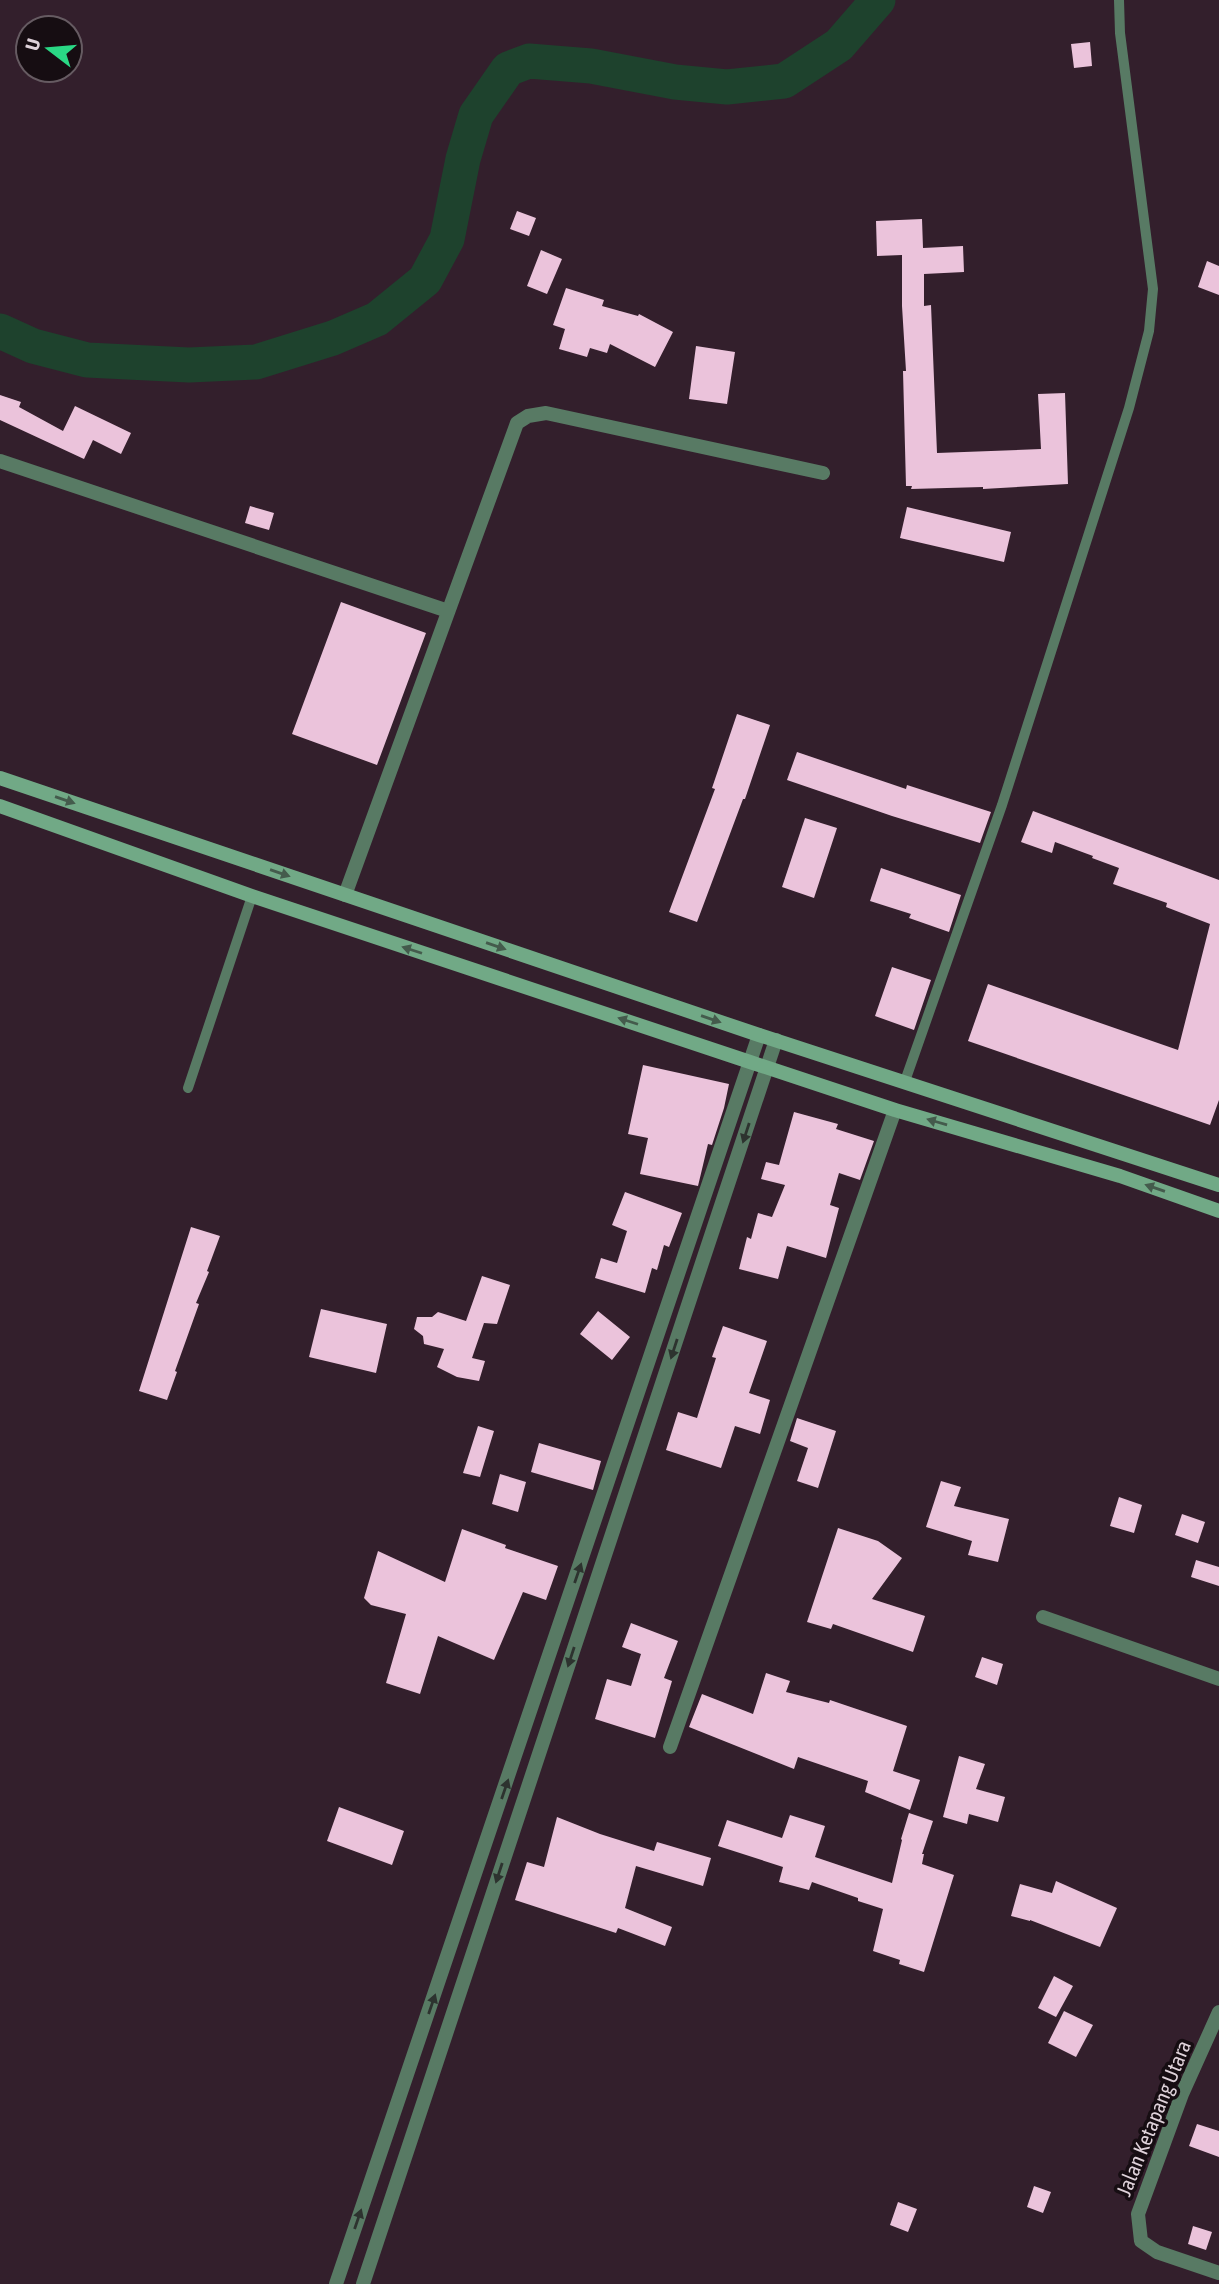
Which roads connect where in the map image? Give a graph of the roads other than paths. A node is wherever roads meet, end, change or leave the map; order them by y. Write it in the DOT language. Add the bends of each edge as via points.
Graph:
graph roads {
  1 [pos="1119,0"];
  2 [pos="0,461"];
  3 [pos="823,473"];
  4 [pos="448,611"];
  5 [pos="0,778"];
  6 [pos="0,806"];
  7 [pos="345,895"];
  8 [pos="252,896"];
  9 [pos="759,1035"];
  10 [pos="776,1040"];
  11 [pos="750,1062"];
  12 [pos="768,1068"];
  13 [pos="905,1081"];
  14 [pos="188,1088"];
  15 [pos="895,1110"];
  16 [pos="1128,1154"];
  17 [pos="1120,1176"];
  18 [pos="1219,1185"];
  19 [pos="1219,1211"];
  20 [pos="1043,1617"];
  21 [pos="1219,1679"];
  22 [pos="523,1735"];
  23 [pos="543,1742"];
  24 [pos="670,1747"];
  25 [pos="1219,2011"];
  26 [pos="1219,2273"];
  27 [pos="336,2284"];
  28 [pos="363,2284"];
  1 -- 13 [label="lane" via="1119,33 1153,289 1149,331 1129,408 1002,805"];
  2 -- 4 [label="street"];
  3 -- 4 [label="street" via="570,417 528,415 517,422"];
  4 -- 7 [label="street"];
  5 -- 7 [label="street, one-way"];
  6 -- 8 [label="street"];
  7 -- 9 [label="street, one-way"];
  11 -- 8 [label="street, one-way"];
  8 -- 14 [label="lane"];
  9 -- 10 [label="street"];
  9 -- 11 [label="street"];
  10 -- 12 [label="street"];
  10 -- 13 [label="street"];
  11 -- 12 [label="street"];
  22 -- 11 [label="street, one-way"];
  12 -- 15 [label="street"];
  12 -- 23 [label="street, one-way"];
  13 -- 16 [label="street"];
  17 -- 15 [label="street, one-way"];
  15 -- 24 [label="street"];
  16 -- 17 [label="street"];
  16 -- 18 [label="street"];
  19 -- 17 [label="street, one-way"];
  20 -- 21 [label="street"];
  22 -- 23 [label="street"];
  27 -- 22 [label="street, one-way"];
  23 -- 28 [label="street, one-way"];
  25 -- 26 [label="street, Jalan Ketapang Utara" via="1182,2094 1138,2214 1141,2241 1157,2252"];
}
